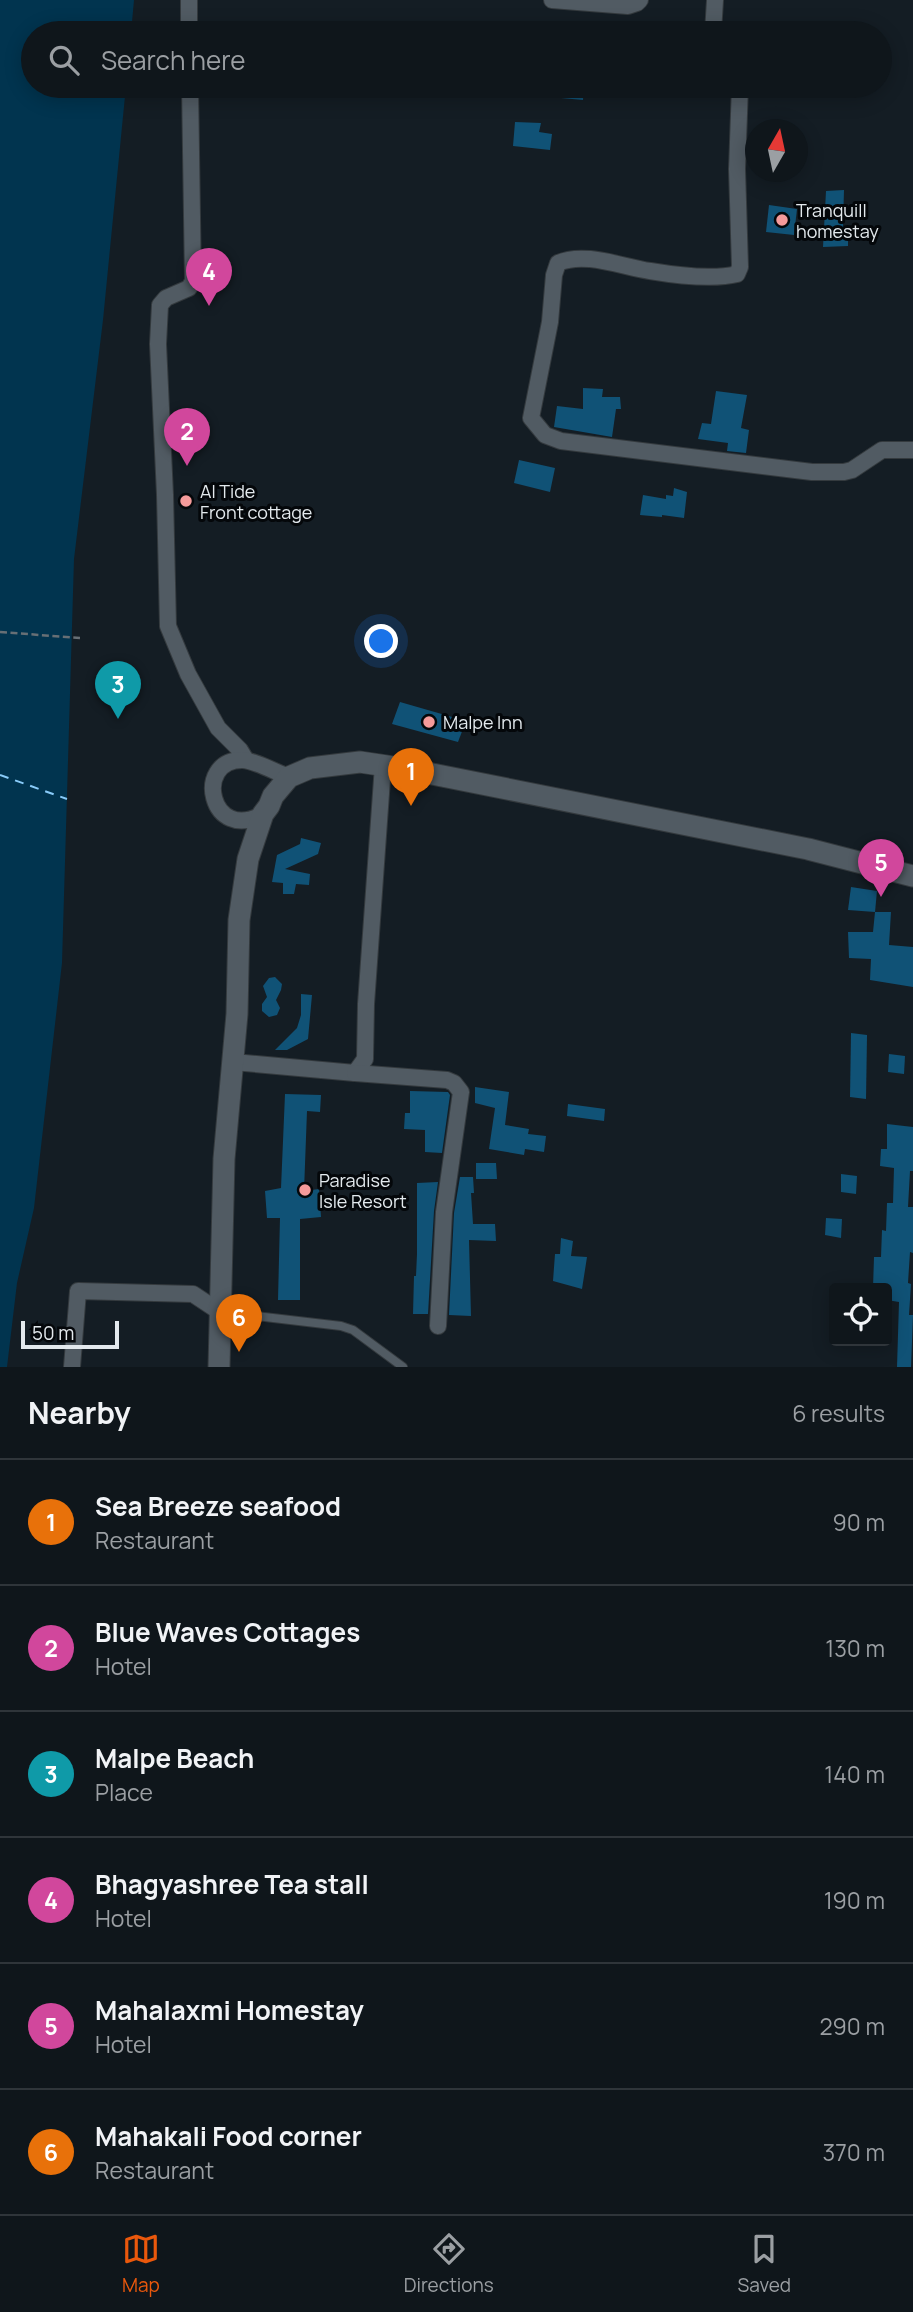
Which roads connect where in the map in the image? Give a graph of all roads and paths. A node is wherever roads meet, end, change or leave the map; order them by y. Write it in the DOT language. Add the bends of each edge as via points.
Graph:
graph roads {
  1 [pos="188,0"];
  2 [pos="552,0"];
  3 [pos="640,0"];
  4 [pos="715,0"];
  5 [pos="189,21"];
  6 [pos="714,21"];
  7 [pos="190,98"];
  8 [pos="740,98"];
  9 [pos="913,450"];
  10 [pos="0,632"];
  11 [pos="80,638"];
  12 [pos="246,760"];
  13 [pos="383,765"];
  14 [pos="263,768"];
  15 [pos="289,777"];
  16 [pos="268,805"];
  17 [pos="913,876"];
  18 [pos="233,1062"];
  19 [pos="355,1073"];
  20 [pos="220,1312"];
  21 [pos="438,1326"];
  22 [pos="72,1367"];
  23 [pos="219,1367"];
  24 [pos="403,1367"];
  1 -- 5 [label="street"];
  2 -- 3 [label="street" via="628,6"];
  4 -- 6 [label="street"];
  7 -- 12 [label="street" via="193,281 160,305 158,344 168,626 218,728"];
  8 -- 9 [label="street" via="737,274 652,272 591,259 558,263 531,418 545,435 561,441 812,472 844,472 882,450"];
  10 -- 11 [label="path"];
  12 -- 14 [label="street"];
  12 -- 16 [label="street" via="219,771 213,798 223,814 243,821"];
  13 -- 15 [label="street" via="360,762 310,768"];
  13 -- 17 [label="street" via="808,849"];
  13 -- 19 [label="street" via="365,1059"];
  14 -- 15 [label="street"];
  14 -- 16 [label="street" via="273,786"];
  15 -- 16 [label="street"];
  16 -- 18 [label="street" via="248,859 239,920"];
  18 -- 19 [label="street"];
  18 -- 20 [label="street"];
  19 -- 21 [label="street" via="447,1080 461,1092 444,1212"];
  20 -- 22 [label="street" via="193,1294 78,1291"];
  20 -- 23 [label="street"];
  20 -- 24 [label="lane" via="341,1326"];
}
